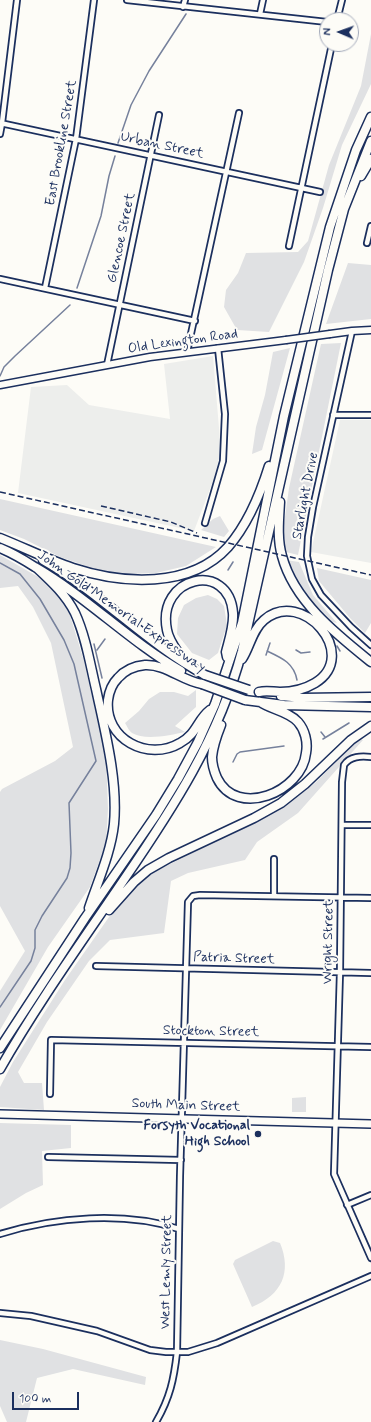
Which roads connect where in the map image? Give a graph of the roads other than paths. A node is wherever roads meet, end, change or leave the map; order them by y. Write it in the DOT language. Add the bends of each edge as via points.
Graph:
graph roads {
  1 [pos="16,0"];
  2 [pos="94,0"];
  3 [pos="127,0"];
  4 [pos="185,0"];
  5 [pos="263,0"];
  6 [pos="342,0"];
  7 [pos="183,7"];
  8 [pos="339,12"];
  9 [pos="260,14"];
  10 [pos="319,21"];
  11 [pos="330,52"];
  12 [pos="371,109"];
  13 [pos="239,113"];
  14 [pos="160,115"];
  15 [pos="371,117"];
  16 [pos="1,123"];
  17 [pos="364,131"];
  18 [pos="0,134"];
  19 [pos="76,139"];
  20 [pos="371,141"];
  21 [pos="150,155"];
  22 [pos="371,159"];
  23 [pos="227,172"];
  24 [pos="302,188"];
  25 [pos="320,192"];
  26 [pos="344,209"];
  27 [pos="371,226"];
  28 [pos="367,243"];
  29 [pos="289,246"];
  30 [pos="0,279"];
  31 [pos="45,288"];
  32 [pos="120,304"];
  33 [pos="195,321"];
  34 [pos="371,330"];
  35 [pos="352,331"];
  36 [pos="218,348"];
  37 [pos="187,352"];
  38 [pos="107,365"];
  39 [pos="0,385"];
  40 [pos="333,415"];
  41 [pos="371,415"];
  42 [pos="284,416"];
  43 [pos="282,475"];
  44 [pos="205,523"];
  45 [pos="0,538"];
  46 [pos="0,548"];
  47 [pos="38,569"];
  48 [pos="371,645"];
  49 [pos="371,662"];
  50 [pos="185,664"];
  51 [pos="228,664"];
  52 [pos="238,665"];
  53 [pos="202,684"];
  54 [pos="260,692"];
  55 [pos="371,697"];
  56 [pos="260,702"];
  57 [pos="224,706"];
  58 [pos="214,707"];
  59 [pos="371,707"];
  60 [pos="371,726"];
  61 [pos="371,757"];
  62 [pos="342,824"];
  63 [pos="371,825"];
  64 [pos="274,859"];
  65 [pos="274,895"];
  66 [pos="341,897"];
  67 [pos="371,898"];
  68 [pos="85,918"];
  69 [pos="74,952"];
  70 [pos="96,966"];
  71 [pos="186,968"];
  72 [pos="340,972"];
  73 [pos="371,973"];
  74 [pos="184,1043"];
  75 [pos="338,1046"];
  76 [pos="371,1047"];
  77 [pos="0,1048"];
  78 [pos="0,1069"];
  79 [pos="50,1094"];
  80 [pos="0,1114"];
  81 [pos="182,1119"];
  82 [pos="336,1123"];
  83 [pos="371,1124"];
  84 [pos="48,1158"];
  85 [pos="181,1160"];
  86 [pos="371,1195"];
  87 [pos="347,1206"];
  88 [pos="179,1229"];
  89 [pos="0,1234"];
  90 [pos="371,1258"];
  91 [pos="371,1276"];
  92 [pos="0,1313"];
  93 [pos="177,1352"];
  94 [pos="156,1422"];
  1 -- 16 [label="street"];
  2 -- 19 [label="street, East Brookline Street"];
  3 -- 7 [label="street"];
  4 -- 7 [label="street"];
  5 -- 9 [label="street"];
  6 -- 8 [label="street"];
  7 -- 9 [label="street"];
  9 -- 10 [label="street"];
  11 -- 24 [label="street"];
  12 -- 17 [label="highway"];
  13 -- 23 [label="street"];
  14 -- 21 [label="street, Glencoe Street"];
  15 -- 17 [label="highway"];
  16 -- 18 [label="street"];
  16 -- 19 [label="street, Urban Street"];
  17 -- 42 [label="highway" via="330,227"];
  19 -- 21 [label="street, Urban Street"];
  19 -- 31 [label="street, East Brookline Street"];
  20 -- 26 [label="highway"];
  21 -- 23 [label="street, Urban Street"];
  21 -- 32 [label="street, Glencoe Street"];
  22 -- 26 [label="highway"];
  23 -- 24 [label="street, Urban Street"];
  23 -- 33 [label="street"];
  24 -- 25 [label="street, Urban Street"];
  24 -- 29 [label="street"];
  26 -- 43 [label="highway"];
  27 -- 28 [label="street"];
  30 -- 31 [label="street"];
  31 -- 32 [label="street"];
  32 -- 33 [label="street"];
  32 -- 38 [label="street, Glencoe Street"];
  33 -- 37 [label="street"];
  34 -- 35 [label="main road, Old Lexington Road"];
  35 -- 36 [label="main road, Old Lexington Road, bridge"];
  35 -- 40 [label="street, Starlight Drive"];
  36 -- 37 [label="main road, Old Lexington Road"];
  36 -- 44 [label="street" via="224,414 224,461"];
  37 -- 38 [label="main road, Old Lexington Road"];
  38 -- 39 [label="main road, Old Lexington Road"];
  40 -- 41 [label="street"];
  40 -- 48 [label="street, Starlight Drive" via="308,537 307,561 312,580 321,595"];
  42 -- 45 [label="highway" via="264,482 251,514 227,548 201,567 164,578 116,578 73,568"];
  42 -- 51 [label="highway" via="242,623"];
  43 -- 49 [label="highway" via="279,535 288,573 306,602"];
  43 -- 52 [label="highway"];
  45 -- 50 [label="highway, John Gold Memorial Expressway" via="66,573"];
  46 -- 47 [label="highway, John Gold Memorial Expressway"];
  47 -- 53 [label="highway, John Gold Memorial Expressway" via="57,580 164,661"];
  47 -- 68 [label="highway" via="60,590 75,613 87,648 109,747 114,800 112,841"];
  50 -- 51 [label="highway" via="168,635 167,611 178,590 189,582 202,580 220,587 231,602 233,619 226,652"];
  50 -- 54 [label="highway, John Gold Memorial Expressway, bridge" via="205,675"];
  51 -- 58 [label="highway"];
  52 -- 54 [label="highway" via="260,624 273,614 285,611 297,613 321,628 328,638 332,651 330,667 324,676 312,685 296,690"];
  52 -- 57 [label="highway"];
  53 -- 56 [label="highway, John Gold Memorial Expressway, bridge" via="245,700"];
  53 -- 58 [label="highway" via="158,667 144,665 131,668 117,679 111,690 108,704 111,722 130,743 143,748 164,750 187,738 196,729 204,714"];
  54 -- 55 [label="highway, John Gold Memorial Expressway" via="303,698"];
  56 -- 57 [label="highway" via="298,722 304,733 307,751 304,763 292,780 274,793 254,799 242,798 229,792 214,772 213,752 225,717"];
  56 -- 59 [label="highway, John Gold Memorial Expressway"];
  57 -- 69 [label="highway" via="200,758 165,821"];
  58 -- 68 [label="highway" via="198,742 156,815"];
  60 -- 69 [label="highway" via="350,740 305,784 281,803 148,870 117,900 94,931"];
  61 -- 62 [label="street, Wright Street" via="352,757 345,762 342,782"];
  62 -- 63 [label="street"];
  62 -- 66 [label="street, Wright Street"];
  64 -- 65 [label="street"];
  65 -- 66 [label="street"];
  65 -- 71 [label="street, West Lemly Street" via="192,896 188,902"];
  66 -- 67 [label="street"];
  66 -- 72 [label="street, Wright Street"];
  68 -- 77 [label="highway"];
  69 -- 78 [label="highway"];
  70 -- 71 [label="street, Patria Street"];
  71 -- 72 [label="street, Patria Street"];
  71 -- 74 [label="street, West Lemly Street"];
  72 -- 73 [label="street, Patria Street"];
  72 -- 75 [label="street, Wright Street"];
  74 -- 75 [label="street, Stockton Street"];
  74 -- 79 [label="street, Stockton Street" via="51,1040"];
  74 -- 81 [label="street, West Lemly Street"];
  75 -- 76 [label="street, Stockton Street"];
  75 -- 82 [label="street, Wright Street"];
  80 -- 81 [label="main road, South Main Street"];
  81 -- 82 [label="main road, South Main Street"];
  81 -- 85 [label="street, West Lemly Street"];
  82 -- 83 [label="main road, South Main Street"];
  82 -- 87 [label="street, Wright Street" via="334,1174"];
  84 -- 85 [label="street"];
  85 -- 88 [label="street, West Lemly Street"];
  86 -- 87 [label="street"];
  87 -- 90 [label="street, Wright Street"];
  88 -- 89 [label="street" via="136,1220 107,1218 50,1223"];
  88 -- 93 [label="street, West Lemly Street"];
  91 -- 93 [label="street" via="218,1343 188,1352"];
  92 -- 93 [label="street" via="32,1316 97,1331 150,1350"];
  93 -- 94 [label="street, West Lemly Street" via="175,1376"];
}
